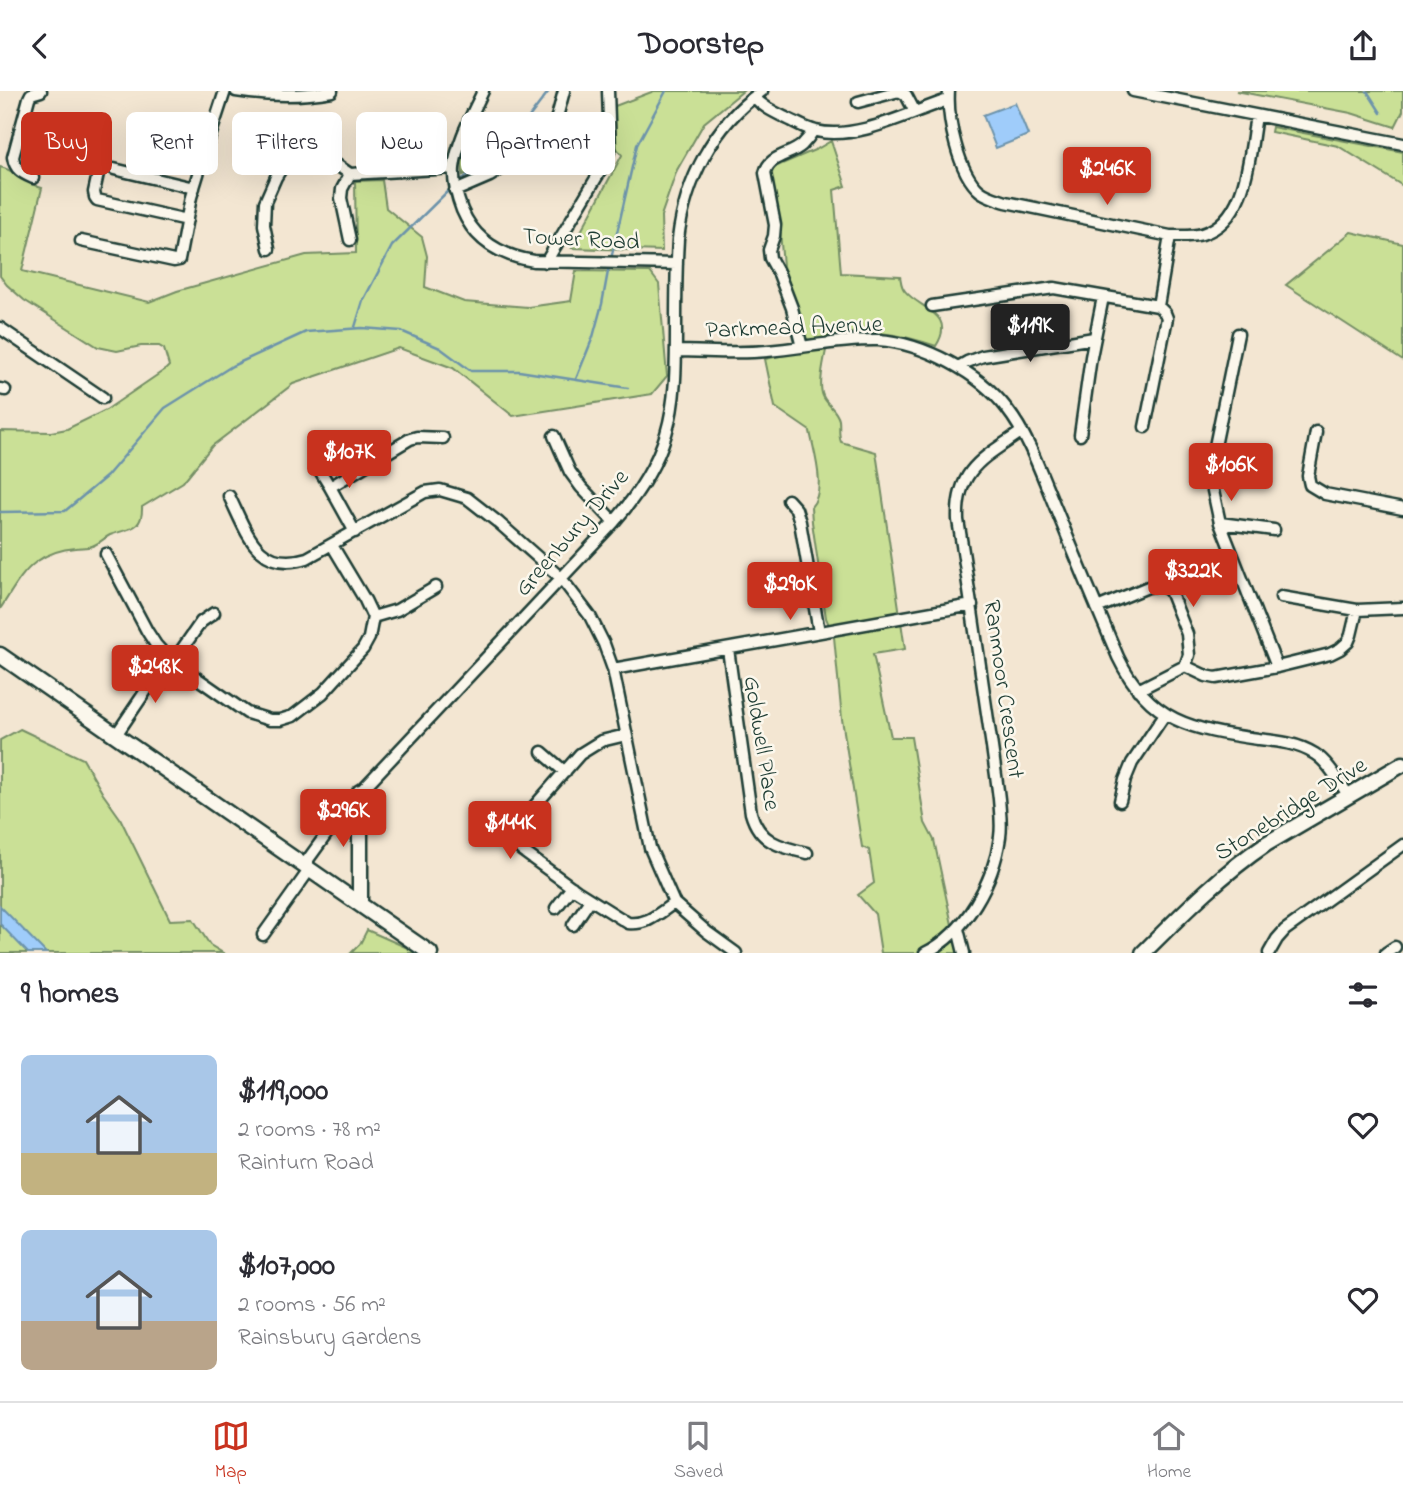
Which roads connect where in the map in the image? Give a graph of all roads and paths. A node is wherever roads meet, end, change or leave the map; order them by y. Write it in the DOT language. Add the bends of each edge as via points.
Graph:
graph roads {
  1 [pos="41,91"];
  2 [pos="225,91"];
  3 [pos="236,91"];
  4 [pos="332,91"];
  5 [pos="483,91"];
  6 [pos="564,91"];
  7 [pos="619,91"];
  8 [pos="1133,91"];
  9 [pos="298,93"];
  10 [pos="758,94"];
  11 [pos="608,95"];
  12 [pos="949,96"];
  13 [pos="859,102"];
  14 [pos="915,112"];
  15 [pos="1256,116"];
  16 [pos="813,131"];
  17 [pos="1403,144"];
  18 [pos="454,168"];
  19 [pos="114,169"];
  20 [pos="350,174"];
  21 [pos="98,175"];
  22 [pos="33,178"];
  23 [pos="194,188"];
  24 [pos="456,191"];
  25 [pos="187,220"];
  26 [pos="1170,236"];
  27 [pos="350,240"];
  28 [pos="81,241"];
  29 [pos="269,249"];
  30 [pos="546,263"];
  31 [pos="677,264"];
  32 [pos="1103,297"];
  33 [pos="932,306"];
  34 [pos="1158,306"];
  35 [pos="0,328"];
  36 [pos="1238,334"];
  37 [pos="1094,338"];
  38 [pos="802,347"];
  39 [pos="676,351"];
  40 [pos="958,367"];
  41 [pos="103,398"];
  42 [pos="1145,427"];
  43 [pos="1021,432"];
  44 [pos="1316,432"];
  45 [pos="1080,435"];
  46 [pos="554,436"];
  47 [pos="443,438"];
  48 [pos="316,464"];
  49 [pos="330,487"];
  50 [pos="229,496"];
  51 [pos="788,500"];
  52 [pos="1403,509"];
  53 [pos="614,522"];
  54 [pos="1220,523"];
  55 [pos="1274,530"];
  56 [pos="355,532"];
  57 [pos="332,545"];
  58 [pos="106,554"];
  59 [pos="561,578"];
  60 [pos="436,587"];
  61 [pos="1280,597"];
  62 [pos="972,605"];
  63 [pos="1097,608"];
  64 [pos="1403,608"];
  65 [pos="1357,610"];
  66 [pos="214,613"];
  67 [pos="373,617"];
  68 [pos="819,632"];
  69 [pos="728,649"];
  70 [pos="0,655"];
  71 [pos="171,660"];
  72 [pos="1185,666"];
  73 [pos="1277,667"];
  74 [pos="613,669"];
  75 [pos="1138,689"];
  76 [pos="1165,714"];
  77 [pos="116,735"];
  78 [pos="626,735"];
  79 [pos="542,753"];
  80 [pos="1403,764"];
  81 [pos="565,772"];
  82 [pos="360,792"];
  83 [pos="1349,796"];
  84 [pos="1120,801"];
  85 [pos="1403,845"];
  86 [pos="807,853"];
  87 [pos="307,867"];
  88 [pos="572,887"];
  89 [pos="590,900"];
  90 [pos="674,903"];
  91 [pos="360,904"];
  92 [pos="556,908"];
  93 [pos="573,925"];
  94 [pos="958,929"];
  95 [pos="263,935"];
  96 [pos="430,953"];
  97 [pos="736,953"];
  98 [pos="925,953"];
  99 [pos="964,953"];
  100 [pos="1143,953"];
  101 [pos="1269,953"];
  1 -- 22 [label="street" via="29,98 13,157 19,171"];
  2 -- 23 [label="street"];
  3 -- 9 [label="street" via="277,96"];
  4 -- 9 [label="street"];
  5 -- 18 [label="street, Tower Road"];
  6 -- 24 [label="street" via="545,138 490,176"];
  7 -- 11 [label="street"];
  8 -- 15 [label="street"];
  10 -- 16 [label="street" via="763,106"];
  10 -- 31 [label="street, Greenbury Drive" via="722,129 693,177 681,217"];
  11 -- 30 [label="street" via="610,149"];
  12 -- 14 [label="street"];
  12 -- 26 [label="street" via="951,123 965,170 985,194"];
  13 -- 14 [label="street" via="899,91"];
  14 -- 16 [label="street" via="855,131"];
  15 -- 17 [label="street"];
  15 -- 26 [label="street" via="1247,173 1231,214 1201,234"];
  16 -- 38 [label="street" via="802,145 774,159 765,173 774,215 770,258 792,308"];
  18 -- 20 [label="street"];
  18 -- 24 [label="street, Tower Road"];
  19 -- 23 [label="street"];
  20 -- 27 [label="street" via="341,198"];
  20 -- 29 [label="street" via="334,163 321,162 281,169 265,202"];
  21 -- 25 [label="street" via="97,200"];
  23 -- 25 [label="street"];
  24 -- 30 [label="street, Tower Road" via="465,218 482,240 511,256"];
  25 -- 28 [label="street" via="180,260"];
  26 -- 34 [label="street"];
  30 -- 31 [label="street, Tower Road"];
  31 -- 39 [label="street, Greenbury Drive"];
  32 -- 33 [label="street" via="1054,288"];
  32 -- 34 [label="street"];
  32 -- 37 [label="street"];
  34 -- 42 [label="street" via="1167,318"];
  35 -- 41 [label="street"];
  36 -- 54 [label="street" via="1213,456 1212,486"];
  37 -- 40 [label="street" via="983,356"];
  37 -- 45 [label="street"];
  38 -- 39 [label="street, Parkmead Avenue" via="764,352"];
  38 -- 40 [label="street, Parkmead Avenue" via="881,341 919,349"];
  39 -- 53 [label="street, Greenbury Drive" via="666,434 642,487"];
  40 -- 43 [label="street, Parkmead Avenue" via="1004,405"];
  43 -- 62 [label="street, Ranmoor Crescent" via="984,458 961,487 958,520"];
  43 -- 63 [label="street, Parkmead Avenue"];
  44 -- 52 [label="street" via="1310,485 1325,494"];
  46 -- 53 [label="street" via="570,471"];
  47 -- 49 [label="street" via="410,439"];
  48 -- 49 [label="street"];
  49 -- 56 [label="street"];
  50 -- 57 [label="street" via="256,548 271,558 294,562"];
  51 -- 68 [label="street" via="800,522"];
  53 -- 59 [label="street, Greenbury Drive"];
  54 -- 55 [label="street"];
  54 -- 73 [label="street"];
  56 -- 57 [label="street"];
  56 -- 59 [label="street" via="425,492 440,490 467,498 484,510"];
  57 -- 67 [label="street"];
  58 -- 71 [label="street" via="147,631"];
  59 -- 74 [label="street" via="590,616"];
  59 -- 82 [label="street, Greenbury Drive"];
  60 -- 67 [label="street" via="397,610"];
  61 -- 65 [label="street"];
  62 -- 68 [label="street"];
  62 -- 94 [label="street, Ranmoor Crescent" via="996,771 1000,834 986,883"];
  63 -- 72 [label="street" via="1148,587 1164,586 1187,634"];
  63 -- 75 [label="street, Parkmead Avenue"];
  64 -- 65 [label="street"];
  65 -- 73 [label="street" via="1352,635 1340,649"];
  66 -- 71 [label="street"];
  67 -- 71 [label="street" via="369,638 343,673 306,707 280,720 247,713"];
  68 -- 69 [label="street"];
  69 -- 74 [label="street"];
  69 -- 86 [label="street, Goldwell Place" via="754,822 766,839"];
  70 -- 77 [label="street"];
  71 -- 77 [label="street"];
  72 -- 73 [label="street" via="1216,678"];
  72 -- 75 [label="street"];
  74 -- 78 [label="street"];
  75 -- 76 [label="street, Parkmead Avenue"];
  76 -- 83 [label="street, Parkmead Avenue" via="1199,729 1305,748 1317,755"];
  76 -- 84 [label="street" via="1132,763"];
  77 -- 87 [label="street"];
  78 -- 81 [label="street" via="591,747"];
  78 -- 90 [label="street" via="650,848"];
  79 -- 81 [label="street"];
  80 -- 83 [label="street, Stonebridge Drive"];
  81 -- 88 [label="street" via="515,834 521,850"];
  82 -- 87 [label="street, Greenbury Drive"];
  82 -- 91 [label="street"];
  83 -- 100 [label="street, Stonebridge Drive" via="1247,857"];
  85 -- 101 [label="street" via="1285,930"];
  87 -- 91 [label="street"];
  87 -- 95 [label="street, Greenbury Drive"];
  88 -- 89 [label="street"];
  88 -- 92 [label="street"];
  89 -- 90 [label="street" via="628,923 639,924"];
  89 -- 93 [label="street"];
  90 -- 97 [label="street"];
  91 -- 96 [label="street"];
  94 -- 98 [label="street, Ranmoor Crescent"];
  94 -- 99 [label="street"];
}
